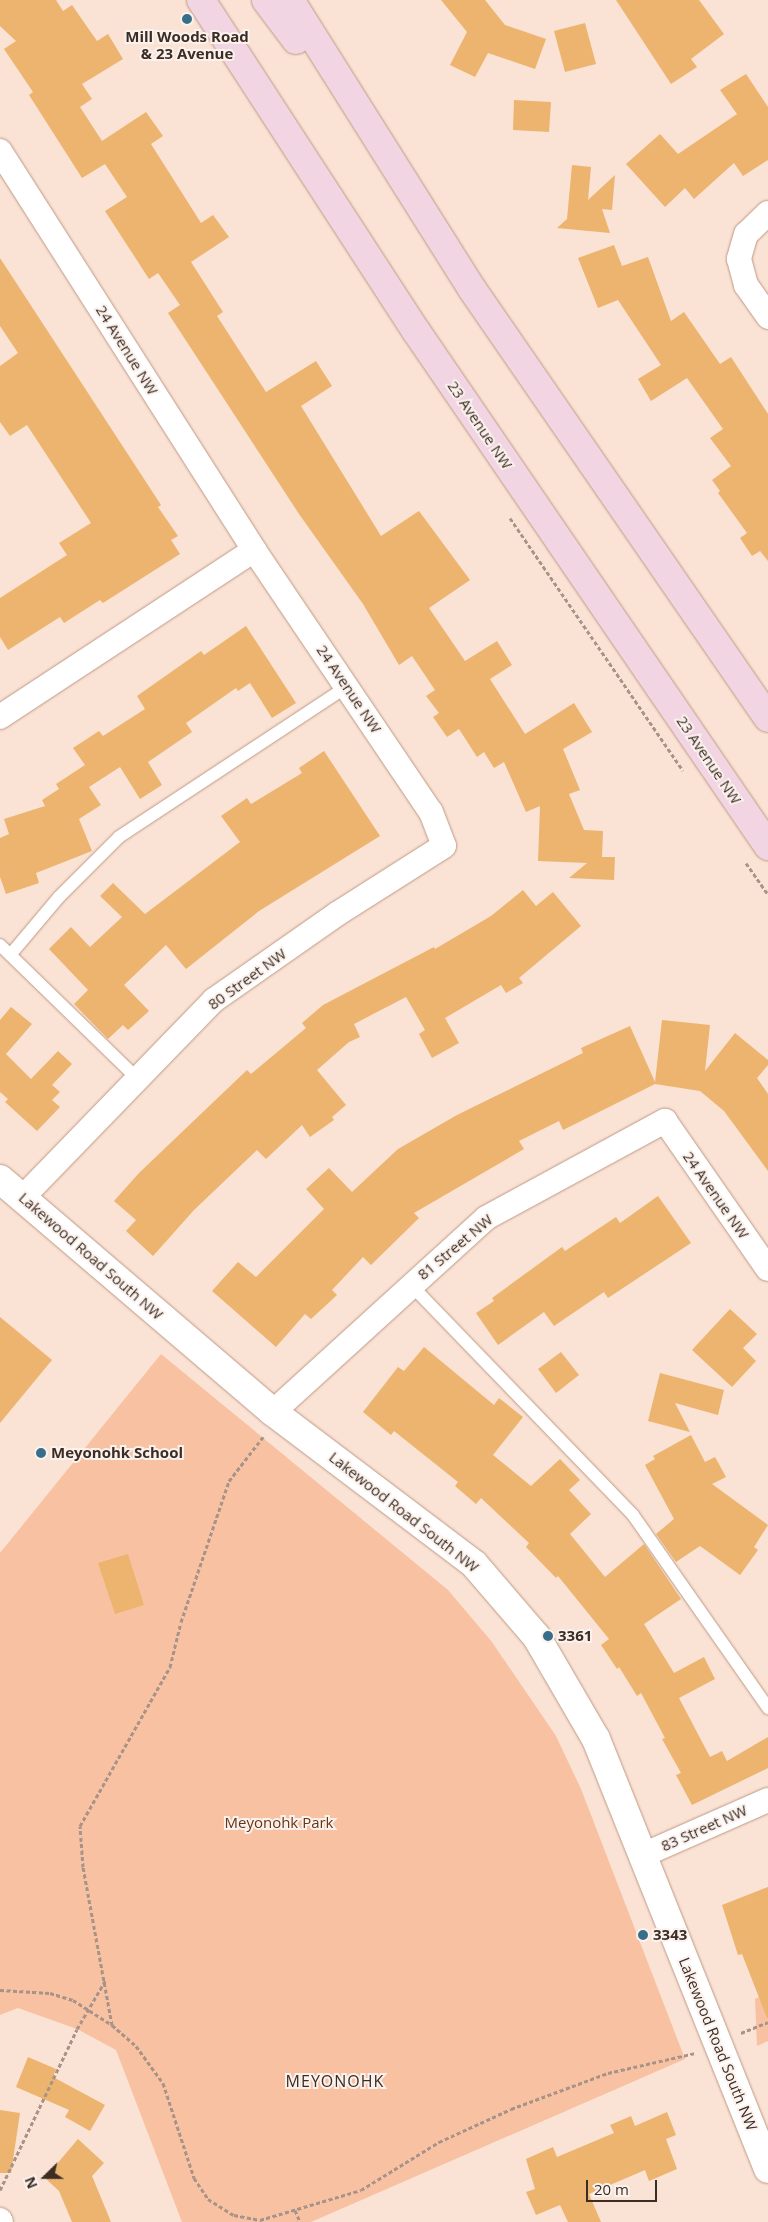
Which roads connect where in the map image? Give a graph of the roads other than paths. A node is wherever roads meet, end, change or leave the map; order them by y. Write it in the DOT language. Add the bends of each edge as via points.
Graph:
graph roads {
  1 [pos="201,0"];
  2 [pos="266,0"];
  3 [pos="290,0"];
  4 [pos="365,118"];
  5 [pos="0,151"];
  6 [pos="768,213"];
  7 [pos="768,316"];
  8 [pos="254,550"];
  9 [pos="348,686"];
  10 [pos="0,717"];
  11 [pos="768,718"];
  12 [pos="440,830"];
  13 [pos="768,846"];
  14 [pos="0,945"];
  15 [pos="10,954"];
  16 [pos="138,1079"];
  17 [pos="665,1122"];
  18 [pos="0,1179"];
  19 [pos="23,1197"];
  20 [pos="768,1269"];
  21 [pos="410,1284"];
  22 [pos="273,1412"];
  23 [pos="768,1708"];
  24 [pos="768,1800"];
  25 [pos="641,1856"];
  26 [pos="768,2169"];
  1 -- 13 [label="main road, 23 Avenue NW" via="422,339"];
  2 -- 4 [label="main road" via="306,52"];
  3 -- 4 [label="main road"];
  4 -- 11 [label="main road" via="472,289"];
  5 -- 8 [label="street, 24 Avenue NW"];
  6 -- 7 [label="street" via="753,226 740,247 738,259 746,285"];
  8 -- 9 [label="street, 24 Avenue NW"];
  8 -- 10 [label="street"];
  9 -- 12 [label="street, 24 Avenue NW"];
  9 -- 15 [label="lane" via="119,837"];
  12 -- 16 [label="street, 80 Street NW" via="444,846 337,914 214,1000"];
  14 -- 15 [label="lane"];
  15 -- 16 [label="lane"];
  16 -- 19 [label="street, 80 Street NW"];
  17 -- 20 [label="street, 24 Avenue NW"];
  17 -- 21 [label="street, 81 Street NW" via="486,1218"];
  18 -- 19 [label="street, Lakewood Road South NW"];
  19 -- 22 [label="street, Lakewood Road South NW"];
  21 -- 22 [label="street, 81 Street NW"];
  21 -- 23 [label="lane" via="633,1515"];
  22 -- 25 [label="street, Lakewood Road South NW" via="474,1564 536,1636 596,1738"];
  24 -- 25 [label="street, 83 Street NW"];
  25 -- 26 [label="street, Lakewood Road South NW"];
}
